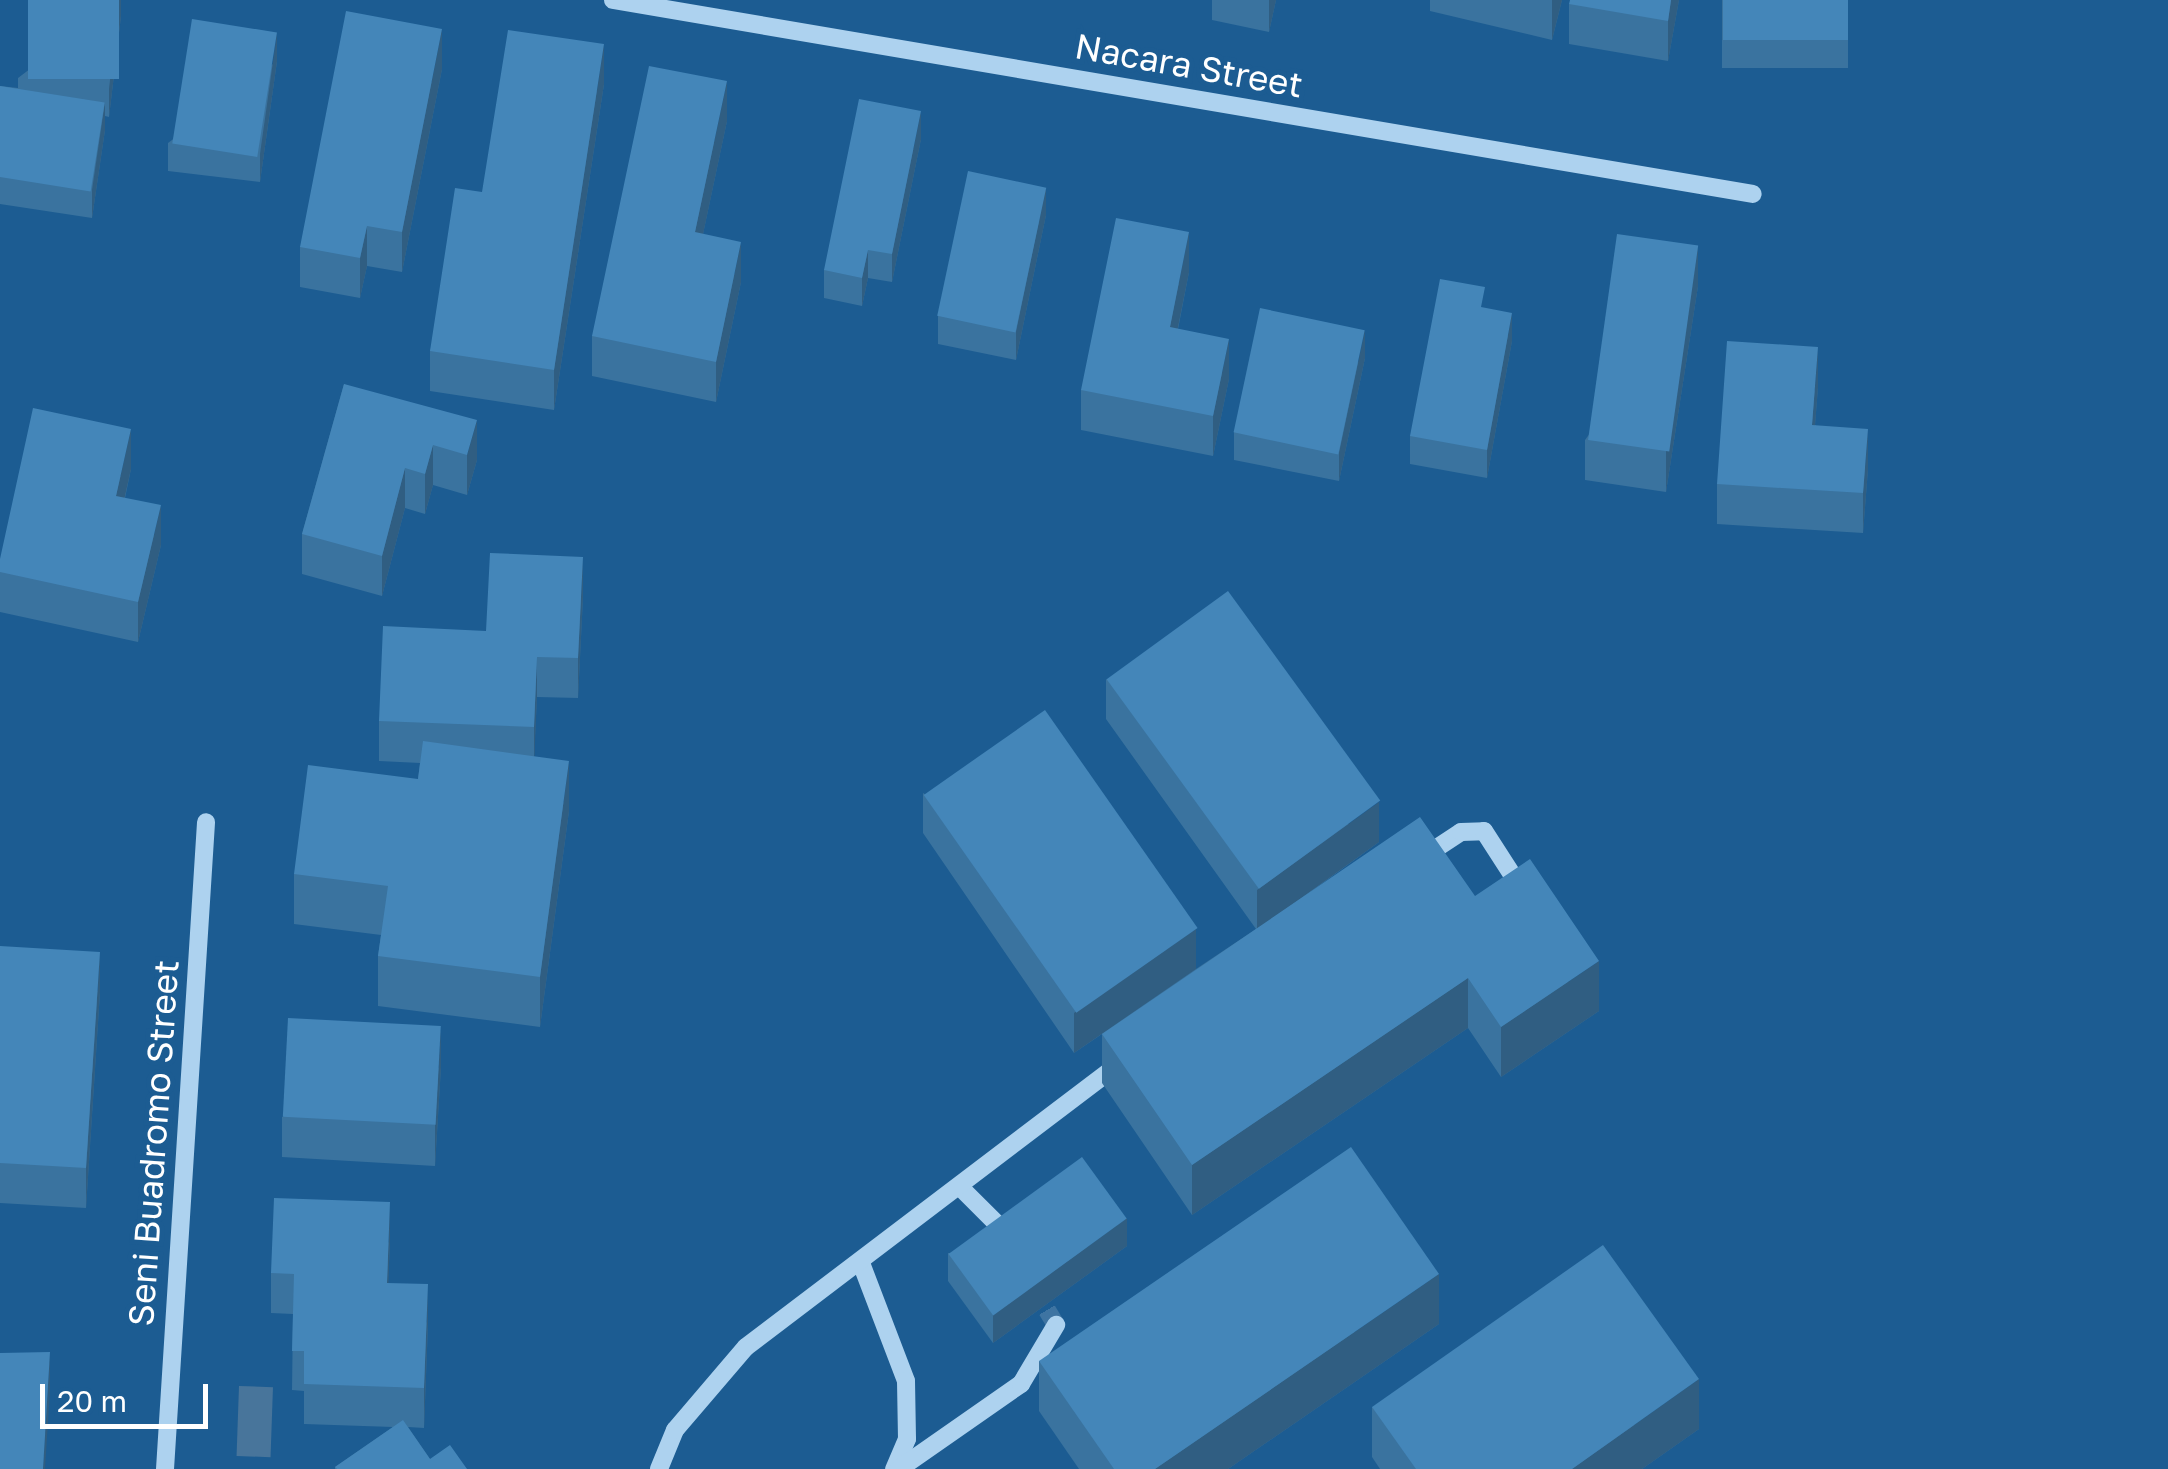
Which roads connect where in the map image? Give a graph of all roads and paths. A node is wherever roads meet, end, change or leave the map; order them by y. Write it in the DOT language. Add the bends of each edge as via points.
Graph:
graph roads {
  1 [pos="614,0"];
  2 [pos="1753,194"];
  3 [pos="206,822"];
  4 [pos="1401,872"];
  5 [pos="1527,899"];
  6 [pos="1135,1051"];
  7 [pos="961,1188"];
  8 [pos="995,1222"];
  9 [pos="861,1263"];
  10 [pos="1056,1325"];
  11 [pos="165,1469"];
  12 [pos="659,1469"];
  13 [pos="896,1469"];
  1 -- 2 [label="street, Nacara Street"];
  3 -- 11 [label="street, Seni Buadromo Street"];
  4 -- 5 [label="street" via="1460,832 1484,831"];
  6 -- 7 [label="street"];
  7 -- 8 [label="street"];
  7 -- 9 [label="street"];
  9 -- 12 [label="street" via="746,1347 675,1430"];
  9 -- 13 [label="street" via="906,1382 907,1439"];
  10 -- 13 [label="street" via="1021,1384"];
}
